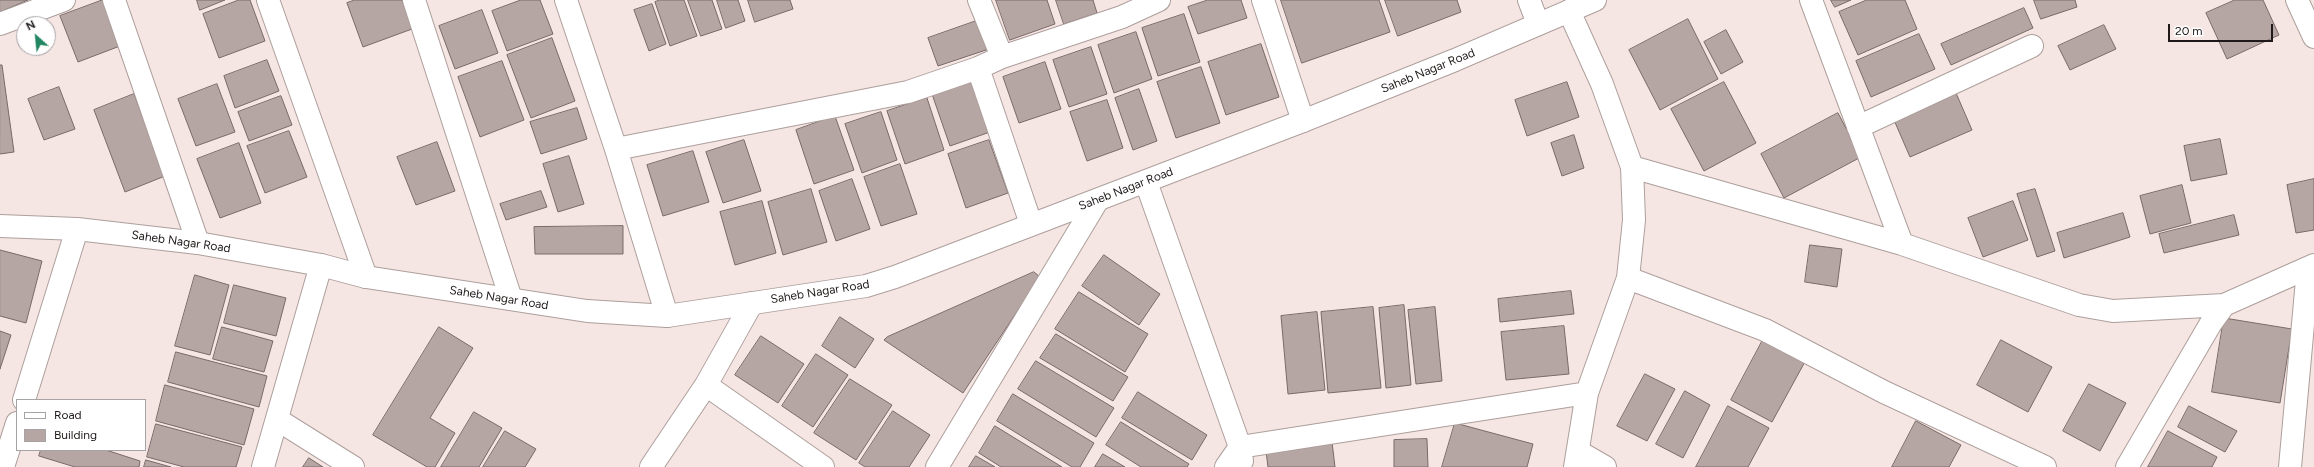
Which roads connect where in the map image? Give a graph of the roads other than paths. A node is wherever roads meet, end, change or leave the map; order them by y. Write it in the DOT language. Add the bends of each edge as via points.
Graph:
graph roads {
  1 [pos="64,0"];
  2 [pos="114,0"];
  3 [pos="268,0"];
  4 [pos="414,0"];
  5 [pos="566,0"];
  6 [pos="979,0"];
  7 [pos="1159,0"];
  8 [pos="1263,0"];
  9 [pos="1529,0"];
  10 [pos="1595,0"];
  11 [pos="1811,0"];
  12 [pos="2297,0"];
  13 [pos="1119,9"];
  14 [pos="1569,11"];
  15 [pos="0,24"];
  16 [pos="1538,24"];
  17 [pos="2314,37"];
  18 [pos="2032,46"];
  19 [pos="1002,57"];
  20 [pos="978,68"];
  21 [pos="1303,121"];
  22 [pos="1858,127"];
  23 [pos="616,149"];
  24 [pos="1632,167"];
  25 [pos="1146,182"];
  26 [pos="1097,200"];
  27 [pos="1031,224"];
  28 [pos="0,226"];
  29 [pos="77,229"];
  30 [pos="198,243"];
  31 [pos="1902,244"];
  32 [pos="321,265"];
  33 [pos="2311,267"];
  34 [pos="366,277"];
  35 [pos="1628,278"];
  36 [pos="511,299"];
  37 [pos="752,303"];
  38 [pos="2224,305"];
  39 [pos="667,316"];
  40 [pos="706,385"];
  41 [pos="1587,393"];
  42 [pos="24,399"];
  43 [pos="278,420"];
  44 [pos="16,427"];
  45 [pos="1241,457"];
  46 [pos="1577,460"];
  47 [pos="4,467"];
  48 [pos="263,467"];
  49 [pos="353,467"];
  50 [pos="650,467"];
  51 [pos="823,467"];
  52 [pos="938,467"];
  53 [pos="1226,467"];
  54 [pos="1605,467"];
  55 [pos="2045,467"];
  56 [pos="2127,467"];
  57 [pos="2290,467"];
  1 -- 15 [label="street"];
  2 -- 30 [label="street"];
  3 -- 34 [label="street"];
  4 -- 36 [label="street"];
  5 -- 23 [label="street"];
  6 -- 19 [label="street"];
  7 -- 13 [label="street"];
  8 -- 21 [label="street"];
  9 -- 16 [label="street"];
  10 -- 14 [label="street, Saheb Nagar Road"];
  11 -- 22 [label="street"];
  12 -- 17 [label="street"];
  13 -- 19 [label="street"];
  14 -- 16 [label="street, Saheb Nagar Road"];
  14 -- 24 [label="street" via="1602,84"];
  16 -- 21 [label="street, Saheb Nagar Road"];
  18 -- 22 [label="street"];
  19 -- 20 [label="street"];
  20 -- 23 [label="street" via="908,92"];
  20 -- 27 [label="street"];
  21 -- 25 [label="street, Saheb Nagar Road"];
  22 -- 31 [label="street"];
  23 -- 39 [label="street"];
  24 -- 31 [label="street"];
  24 -- 35 [label="street" via="1634,220"];
  25 -- 26 [label="street, Saheb Nagar Road"];
  25 -- 45 [label="street"];
  26 -- 27 [label="street, Saheb Nagar Road"];
  26 -- 52 [label="street"];
  27 -- 37 [label="street, Saheb Nagar Road" via="866,286"];
  28 -- 29 [label="street, Saheb Nagar Road"];
  29 -- 30 [label="street, Saheb Nagar Road"];
  29 -- 42 [label="street"];
  30 -- 32 [label="street, Saheb Nagar Road"];
  31 -- 38 [label="street" via="2086,306 2113,311"];
  32 -- 34 [label="street, Saheb Nagar Road"];
  32 -- 43 [label="street"];
  33 -- 38 [label="street"];
  33 -- 57 [label="street"];
  34 -- 36 [label="street, Saheb Nagar Road"];
  35 -- 41 [label="street"];
  35 -- 55 [label="street" via="1764,330 1884,392"];
  36 -- 39 [label="street, Saheb Nagar Road" via="587,311"];
  37 -- 39 [label="street, Saheb Nagar Road"];
  37 -- 40 [label="street"];
  38 -- 56 [label="street" via="2210,323"];
  40 -- 50 [label="street"];
  40 -- 51 [label="street"];
  41 -- 45 [label="street"];
  41 -- 46 [label="street"];
  43 -- 48 [label="street"];
  43 -- 49 [label="street"];
  44 -- 47 [label="street"];
  45 -- 53 [label="street"];
  46 -- 54 [label="street"];
}
